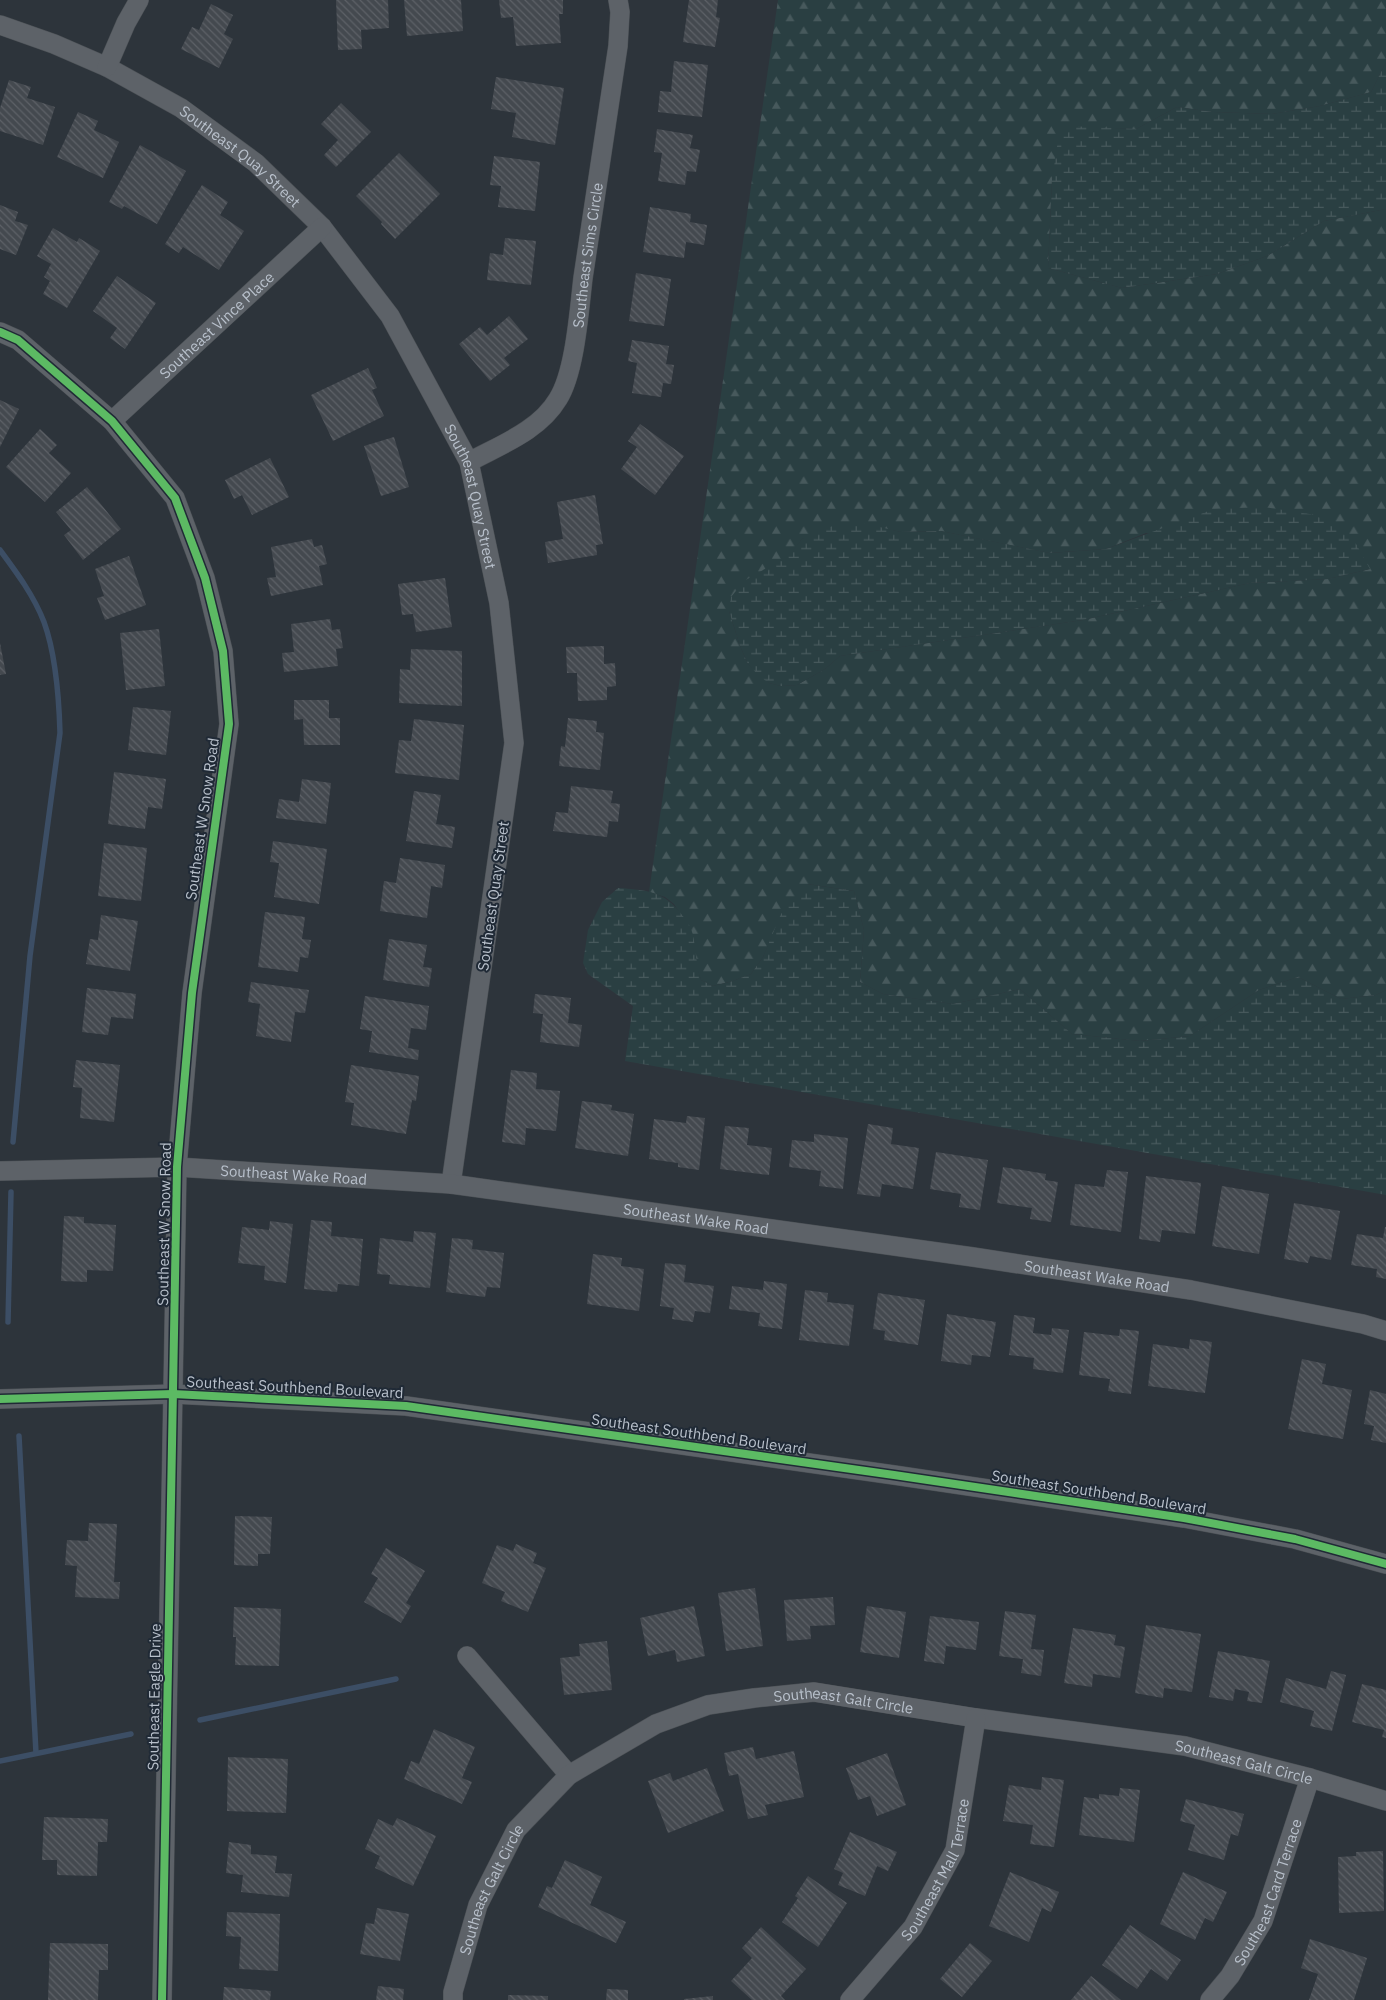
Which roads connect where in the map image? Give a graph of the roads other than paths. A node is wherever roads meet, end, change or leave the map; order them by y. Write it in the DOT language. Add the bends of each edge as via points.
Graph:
graph roads {
  1 [pos="139,0"];
  2 [pos="618,0"];
  3 [pos="0,25"];
  4 [pos="107,67"];
  5 [pos="322,228"];
  6 [pos="0,332"];
  7 [pos="112,420"];
  8 [pos="469,462"];
  9 [pos="177,1166"];
  10 [pos="0,1170"];
  11 [pos="451,1184"];
  12 [pos="1386,1331"];
  13 [pos="173,1394"];
  14 [pos="0,1399"];
  15 [pos="1386,1564"];
  16 [pos="467,1656"];
  17 [pos="976,1718"];
  18 [pos="569,1775"];
  19 [pos="1310,1778"];
  20 [pos="1386,1801"];
  21 [pos="162,2000"];
  22 [pos="453,2000"];
  23 [pos="850,2000"];
  24 [pos="1210,2000"];
  1 -- 4 [label="street"];
  2 -- 8 [label="street, Southeast Sims Circle" via="618,46 566,384 545,416 526,431"];
  3 -- 4 [label="street, Southeast Quay Street"];
  4 -- 5 [label="street, Southeast Quay Street" via="181,108 256,163"];
  5 -- 7 [label="street, Southeast Vince Place"];
  5 -- 8 [label="street, Southeast Quay Street" via="390,316"];
  6 -- 7 [label="street, Southeast W Snow Road" via="18,340"];
  7 -- 9 [label="street, Southeast W Snow Road" via="175,498 205,578 223,651 229,724 192,993"];
  8 -- 11 [label="street, Southeast Quay Street" via="499,603 514,743"];
  9 -- 10 [label="street, Southeast Wake Road"];
  9 -- 11 [label="street, Southeast Wake Road"];
  9 -- 13 [label="street, Southeast W Snow Road"];
  11 -- 12 [label="street, Southeast Wake Road" via="1191,1290"];
  13 -- 14 [label="street, Southeast Southbend Boulevard"];
  13 -- 15 [label="street, Southeast Southbend Boulevard" via="406,1406 1184,1518 1296,1539"];
  13 -- 21 [label="street, Southeast Eagle Drive"];
  16 -- 18 [label="street"];
  17 -- 18 [label="street, Southeast Galt Circle" via="814,1692 754,1698 708,1705 656,1724"];
  17 -- 19 [label="street, Southeast Galt Circle" via="1185,1746"];
  17 -- 23 [label="street, Southeast Mall Terrace" via="955,1850 914,1927"];
  18 -- 22 [label="street, Southeast Galt Circle" via="516,1830 478,1904"];
  19 -- 20 [label="street, Southeast Galt Circle"];
  19 -- 24 [label="street, Southeast Card Terrace" via="1263,1921 1230,1976"];
}
